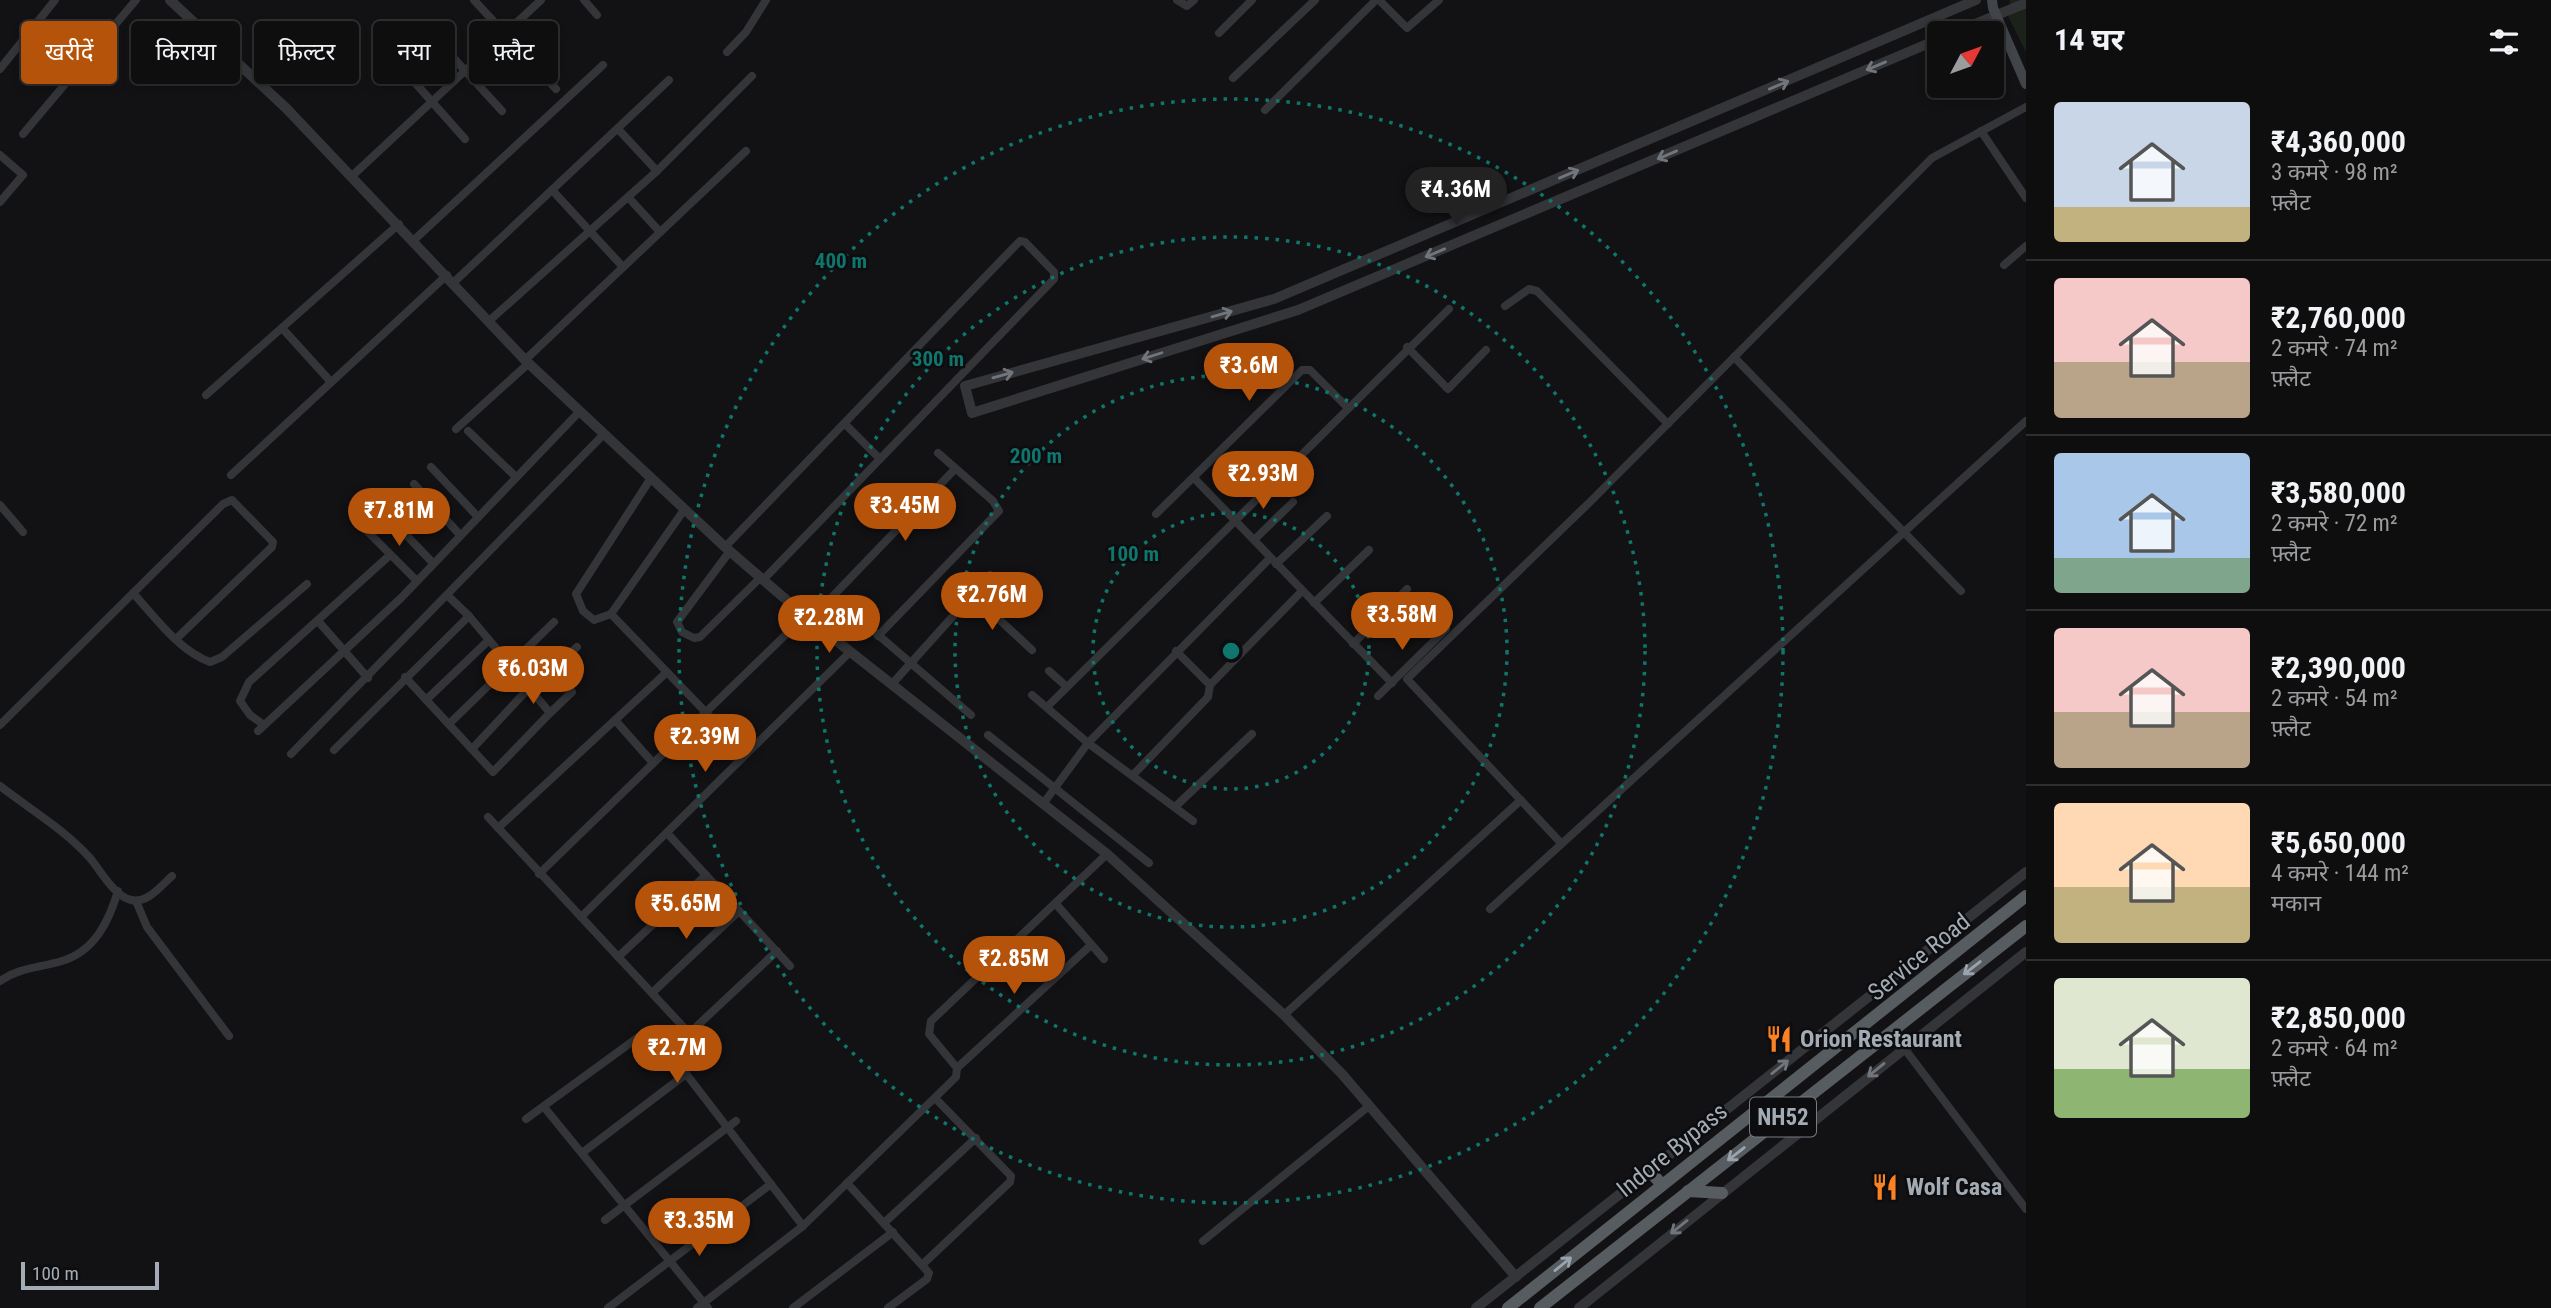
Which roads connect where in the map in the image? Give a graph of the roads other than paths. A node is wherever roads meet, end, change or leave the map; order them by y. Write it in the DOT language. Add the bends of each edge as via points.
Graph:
graph roads {
  1 [pos="55,0"];
  2 [pos="136,0"];
  3 [pos="170,0"];
  4 [pos="474,0"];
  5 [pos="541,0"];
  6 [pos="584,0"];
  7 [pos="766,0"];
  8 [pos="1177,0"];
  9 [pos="1194,0"];
  10 [pos="1252,0"];
  11 [pos="1315,0"];
  12 [pos="1377,0"];
  13 [pos="1439,0"];
  14 [pos="1976,0"];
  15 [pos="1992,0"];
  16 [pos="2026,2"];
  17 [pos="597,15"];
  18 [pos="1996,15"];
  19 [pos="494,21"];
  20 [pos="518,21"];
  21 [pos="1982,21"];
  22 [pos="1219,33"];
  23 [pos="1927,44"];
  24 [pos="727,52"];
  25 [pos="455,60"];
  26 [pos="603,65"];
  27 [pos="469,67"];
  28 [pos="0,69"];
  29 [pos="465,71"];
  30 [pos="752,76"];
  31 [pos="1233,78"];
  32 [pos="669,80"];
  33 [pos="416,84"];
  34 [pos="551,84"];
  35 [pos="2026,84"];
  36 [pos="556,89"];
  37 [pos="432,103"];
  38 [pos="2026,107"];
  39 [pos="1265,110"];
  40 [pos="502,111"];
  41 [pos="618,129"];
  42 [pos="1981,131"];
  43 [pos="23,134"];
  44 [pos="464,139"];
  45 [pos="746,151"];
  46 [pos="0,155"];
  47 [pos="657,171"];
  48 [pos="352,176"];
  49 [pos="552,190"];
  50 [pos="628,197"];
  51 [pos="2026,198"];
  52 [pos="0,202"];
  53 [pos="398,224"];
  54 [pos="590,231"];
  55 [pos="660,232"];
  56 [pos="414,240"];
  57 [pos="2026,246"];
  58 [pos="2004,265"];
  59 [pos="623,267"];
  60 [pos="450,279"];
  61 [pos="1505,306"];
  62 [pos="1449,309"];
  63 [pos="489,321"];
  64 [pos="282,328"];
  65 [pos="1407,347"];
  66 [pos="1486,350"];
  67 [pos="1734,358"];
  68 [pos="527,361"];
  69 [pos="331,382"];
  70 [pos="206,395"];
  71 [pos="1347,407"];
  72 [pos="580,411"];
  73 [pos="2026,421"];
  74 [pos="845,424"];
  75 [pos="1668,424"];
  76 [pos="456,429"];
  77 [pos="468,431"];
  78 [pos="604,434"];
  79 [pos="938,453"];
  80 [pos="880,459"];
  81 [pos="431,467"];
  82 [pos="955,469"];
  83 [pos="231,475"];
  84 [pos="516,477"];
  85 [pos="651,478"];
  86 [pos="1195,478"];
  87 [pos="414,484"];
  88 [pos="1293,502"];
  89 [pos="0,505"];
  90 [pos="684,510"];
  91 [pos="386,514"];
  92 [pos="1156,514"];
  93 [pos="1327,516"];
  94 [pos="478,517"];
  95 [pos="1233,519"];
  96 [pos="365,528"];
  97 [pos="23,532"];
  98 [pos="1904,533"];
  99 [pos="460,535"];
  100 [pos="1254,540"];
  101 [pos="727,549"];
  102 [pos="1369,550"];
  103 [pos="390,555"];
  104 [pos="1273,561"];
  105 [pos="432,562"];
  106 [pos="990,575"];
  107 [pos="762,579"];
  108 [pos="416,580"];
  109 [pos="307,584"];
  110 [pos="1408,589"];
  111 [pos="1302,591"];
  112 [pos="1961,592"];
  113 [pos="133,593"];
  114 [pos="972,594"];
  115 [pos="448,596"];
  116 [pos="1314,603"];
  117 [pos="611,614"];
  118 [pos="469,616"];
  119 [pos="804,616"];
  120 [pos="317,621"];
  121 [pos="554,622"];
  122 [pos="1446,629"];
  123 [pos="878,636"];
  124 [pos="176,639"];
  125 [pos="489,640"];
  126 [pos="1353,644"];
  127 [pos="577,647"];
  128 [pos="1032,650"];
  129 [pos="342,651"];
  130 [pos="1176,651"];
  131 [pos="850,652"];
  132 [pos="909,662"];
  133 [pos="510,664"];
  134 [pos="554,667"];
  135 [pos="1049,671"];
  136 [pos="667,672"];
  137 [pos="368,677"];
  138 [pos="405,677"];
  139 [pos="1392,683"];
  140 [pos="892,684"];
  141 [pos="1210,685"];
  142 [pos="1068,687"];
  143 [pos="529,688"];
  144 [pos="1032,695"];
  145 [pos="1378,696"];
  146 [pos="426,699"];
  147 [pos="1047,707"];
  148 [pos="707,710"];
  149 [pos="550,713"];
  150 [pos="971,715"];
  151 [pos="615,720"];
  152 [pos="449,724"];
  153 [pos="0,725"];
  154 [pos="1252,734"];
  155 [pos="988,736"];
  156 [pos="1088,743"];
  157 [pos="472,749"];
  158 [pos="334,750"];
  159 [pos="291,754"];
  160 [pos="746,754"];
  161 [pos="653,764"];
  162 [pos="1133,775"];
  163 [pos="0,786"];
  164 [pos="1055,787"];
  165 [pos="1521,800"];
  166 [pos="1043,804"];
  167 [pos="1176,806"];
  168 [pos="488,817"];
  169 [pos="1193,821"];
  170 [pos="498,828"];
  171 [pos="667,833"];
  172 [pos="1561,843"];
  173 [pos="1107,854"];
  174 [pos="1149,863"];
  175 [pos="2026,872"];
  176 [pos="539,874"];
  177 [pos="706,875"];
  178 [pos="172,876"];
  179 [pos="118,891"];
  180 [pos="2026,896"];
  181 [pos="136,901"];
  182 [pos="1056,904"];
  183 [pos="1490,909"];
  184 [pos="739,911"];
  185 [pos="581,917"];
  186 [pos="2026,926"];
  187 [pos="1091,945"];
  188 [pos="777,951"];
  189 [pos="2026,952"];
  190 [pos="618,957"];
  191 [pos="1104,959"];
  192 [pos="790,966"];
  193 [pos="0,981"];
  194 [pos="652,993"];
  195 [pos="1284,1015"];
  196 [pos="689,1033"];
  197 [pos="229,1036"];
  198 [pos="681,1041"];
  199 [pos="1904,1048"];
  200 [pos="957,1068"];
  201 [pos="686,1074"];
  202 [pos="935,1098"];
  203 [pos="1369,1106"];
  204 [pos="544,1107"];
  205 [pos="526,1119"];
  206 [pos="736,1121"];
  207 [pos="727,1127"];
  208 [pos="976,1138"];
  209 [pos="582,1153"];
  210 [pos="1650,1171"];
  211 [pos="847,1183"];
  212 [pos="771,1184"];
  213 [pos="1662,1185"];
  214 [pos="1688,1191"];
  215 [pos="1722,1193"];
  216 [pos="624,1205"];
  217 [pos="2026,1209"];
  218 [pos="605,1220"];
  219 [pos="884,1223"];
  220 [pos="803,1226"];
  221 [pos="893,1232"];
  222 [pos="1203,1241"];
  223 [pos="670,1262"];
  224 [pos="923,1264"];
  225 [pos="1516,1277"];
  226 [pos="703,1306"];
  227 [pos="1508,1307"];
  228 [pos="608,1308"];
  229 [pos="793,1308"];
  230 [pos="888,1308"];
  231 [pos="1476,1308"];
  232 [pos="1540,1308"];
  233 [pos="1579,1308"];
  1 -- 28 [label="street"];
  2 -- 43 [label="street"];
  3 -- 48 [label="street" via="229,52"];
  4 -- 19 [label="street"];
  5 -- 20 [label="street"];
  6 -- 17 [label="street"];
  7 -- 24 [label="street"];
  8 -- 9 [label="street" via="1187,5"];
  10 -- 22 [label="street"];
  11 -- 31 [label="street"];
  12 -- 13 [label="street" via="1407,27"];
  12 -- 39 [label="street"];
  23 -- 14 [label="street, one-way" via="1298,310 972,413 965,386 1274,299"];
  15 -- 18 [label="main road"];
  16 -- 18 [label="street"];
  18 -- 21 [label="street"];
  18 -- 35 [label="main road"];
  25 -- 29 [label="street"];
  26 -- 56 [label="street"];
  27 -- 29 [label="street"];
  29 -- 37 [label="street"];
  29 -- 40 [label="street"];
  30 -- 47 [label="street"];
  32 -- 41 [label="street"];
  33 -- 37 [label="street"];
  34 -- 36 [label="street"];
  37 -- 44 [label="street"];
  37 -- 48 [label="street"];
  38 -- 42 [label="street"];
  41 -- 47 [label="street"];
  41 -- 49 [label="street"];
  42 -- 51 [label="street"];
  42 -- 67 [label="street" via="1932,158"];
  45 -- 55 [label="street"];
  46 -- 52 [label="street" via="23,175"];
  47 -- 50 [label="street"];
  48 -- 53 [label="street"];
  49 -- 54 [label="street"];
  49 -- 60 [label="street"];
  50 -- 54 [label="street"];
  50 -- 55 [label="street"];
  53 -- 56 [label="street"];
  53 -- 64 [label="street"];
  54 -- 59 [label="street"];
  54 -- 63 [label="street"];
  55 -- 59 [label="street"];
  56 -- 60 [label="street"];
  57 -- 58 [label="street"];
  59 -- 68 [label="street"];
  60 -- 63 [label="street"];
  60 -- 69 [label="street"];
  61 -- 75 [label="street" via="1529,289 1537,291"];
  62 -- 65 [label="street"];
  63 -- 68 [label="street"];
  64 -- 69 [label="street"];
  64 -- 70 [label="street"];
  65 -- 66 [label="street" via="1448,389"];
  65 -- 71 [label="street"];
  67 -- 75 [label="street"];
  67 -- 98 [label="street"];
  68 -- 72 [label="street"];
  68 -- 76 [label="street"];
  69 -- 83 [label="street"];
  71 -- 86 [label="street" via="1310,370 1302,370"];
  71 -- 95 [label="street"];
  72 -- 78 [label="street"];
  72 -- 84 [label="street"];
  73 -- 98 [label="street"];
  74 -- 80 [label="street"];
  74 -- 80 [label="street" via="1014,247 1026,242 1054,272 1054,279"];
  74 -- 101 [label="street"];
  75 -- 165 [label="street" via="1407,680"];
  77 -- 84 [label="street"];
  78 -- 85 [label="street"];
  78 -- 115 [label="street"];
  79 -- 82 [label="street"];
  80 -- 107 [label="street"];
  81 -- 94 [label="street"];
  82 -- 123 [label="street" via="999,511"];
  82 -- 123 [label="street" via="833,596"];
  84 -- 94 [label="street"];
  85 -- 90 [label="street"];
  85 -- 117 [label="street" via="576,594 578,604 594,620"];
  86 -- 92 [label="street"];
  86 -- 95 [label="street"];
  87 -- 99 [label="street"];
  88 -- 100 [label="street"];
  89 -- 97 [label="street"];
  90 -- 101 [label="street"];
  90 -- 117 [label="street"];
  91 -- 105 [label="street"];
  93 -- 104 [label="street"];
  94 -- 99 [label="street"];
  95 -- 100 [label="street"];
  95 -- 142 [label="street"];
  96 -- 103 [label="street"];
  98 -- 112 [label="street"];
  98 -- 172 [label="street"];
  99 -- 105 [label="street"];
  100 -- 104 [label="street"];
  101 -- 107 [label="street"];
  101 -- 107 [label="street" via="677,622 682,632 700,637"];
  102 -- 116 [label="street"];
  103 -- 108 [label="street"];
  103 -- 120 [label="street"];
  104 -- 111 [label="street"];
  104 -- 130 [label="street"];
  105 -- 108 [label="street"];
  106 -- 114 [label="street"];
  107 -- 119 [label="street"];
  108 -- 129 [label="street"];
  109 -- 124 [label="street" via="222,657 210,662 197,658"];
  110 -- 126 [label="street"];
  111 -- 116 [label="street"];
  111 -- 141 [label="street"];
  113 -- 124 [label="street"];
  113 -- 124 [label="street" via="228,500 267,534 272,547"];
  113 -- 153 [label="street"];
  114 -- 128 [label="street"];
  114 -- 132 [label="street"];
  115 -- 118 [label="street"];
  115 -- 137 [label="street"];
  116 -- 126 [label="street"];
  117 -- 136 [label="street"];
  118 -- 125 [label="street"];
  118 -- 138 [label="street"];
  119 -- 131 [label="street"];
  119 -- 148 [label="street"];
  120 -- 129 [label="street"];
  120 -- 129 [label="street" via="249,682 240,696 244,708 261,728"];
  121 -- 133 [label="street"];
  122 -- 139 [label="street"];
  123 -- 132 [label="street"];
  125 -- 133 [label="street"];
  125 -- 146 [label="street"];
  126 -- 139 [label="street"];
  127 -- 134 [label="street"];
  129 -- 137 [label="street"];
  130 -- 141 [label="street"];
  130 -- 156 [label="street"];
  131 -- 140 [label="street"];
  131 -- 160 [label="street"];
  132 -- 140 [label="street"];
  132 -- 150 [label="street"];
  133 -- 143 [label="street"];
  133 -- 152 [label="street"];
  134 -- 143 [label="street"];
  134 -- 149 [label="street" via="572,692"];
  135 -- 142 [label="street"];
  136 -- 148 [label="street"];
  136 -- 151 [label="street"];
  137 -- 159 [label="street"];
  138 -- 146 [label="street"];
  138 -- 158 [label="street"];
  139 -- 145 [label="street"];
  140 -- 166 [label="street"];
  141 -- 162 [label="street" via="1208,697"];
  142 -- 147 [label="street"];
  143 -- 149 [label="street"];
  143 -- 157 [label="street"];
  144 -- 147 [label="street"];
  146 -- 152 [label="street"];
  147 -- 156 [label="street"];
  148 -- 160 [label="street"];
  148 -- 161 [label="street"];
  149 -- 157 [label="street" via="493,772"];
  151 -- 161 [label="street"];
  151 -- 170 [label="street"];
  152 -- 157 [label="street"];
  154 -- 167 [label="street"];
  155 -- 164 [label="street"];
  156 -- 162 [label="street"];
  156 -- 164 [label="street"];
  160 -- 171 [label="street"];
  161 -- 176 [label="street"];
  162 -- 167 [label="street"];
  163 -- 179 [label="street" via="49,820"];
  164 -- 166 [label="street"];
  164 -- 174 [label="street"];
  165 -- 172 [label="street"];
  165 -- 195 [label="street"];
  166 -- 173 [label="street"];
  167 -- 169 [label="street"];
  168 -- 170 [label="street"];
  170 -- 176 [label="street"];
  171 -- 177 [label="street"];
  171 -- 185 [label="street"];
  172 -- 183 [label="street"];
  173 -- 182 [label="street"];
  173 -- 195 [label="street"];
  210 -- 175 [label="street, Service Road, one-way"];
  176 -- 185 [label="street"];
  177 -- 184 [label="street"];
  177 -- 190 [label="street"];
  178 -- 181 [label="street"];
  179 -- 181 [label="street" via="123,898"];
  179 -- 193 [label="street" via="103,930 74,957 25,968"];
  180 -- 213 [label="highway, Indore Bypass / NH52"];
  181 -- 197 [label="street" via="148,927"];
  182 -- 187 [label="street"];
  182 -- 200 [label="street" via="930,1021 934,1042"];
  184 -- 188 [label="street"];
  184 -- 194 [label="street"];
  185 -- 190 [label="street"];
  186 -- 214 [label="highway, Indore Bypass / NH52, one-way"];
  187 -- 191 [label="street"];
  187 -- 200 [label="street"];
  188 -- 192 [label="street"];
  188 -- 196 [label="street"];
  189 -- 199 [label="street"];
  190 -- 194 [label="street"];
  194 -- 196 [label="street"];
  195 -- 203 [label="street"];
  196 -- 198 [label="street"];
  199 -- 215 [label="street, one-way"];
  199 -- 217 [label="street"];
  200 -- 202 [label="street" via="956,1077"];
  201 -- 204 [label="street" via="657,1036 644,1034"];
  201 -- 207 [label="street"];
  201 -- 209 [label="street"];
  202 -- 208 [label="street"];
  202 -- 211 [label="street"];
  203 -- 222 [label="street"];
  203 -- 225 [label="street"];
  204 -- 205 [label="street"];
  204 -- 209 [label="street"];
  206 -- 207 [label="street"];
  207 -- 212 [label="street"];
  207 -- 216 [label="street"];
  208 -- 219 [label="street"];
  208 -- 224 [label="street" via="1008,1171 1010,1182"];
  209 -- 216 [label="street"];
  210 -- 213 [label="highway"];
  210 -- 225 [label="street, Service Road"];
  211 -- 219 [label="street"];
  211 -- 220 [label="street"];
  212 -- 220 [label="street"];
  212 -- 223 [label="street"];
  227 -- 213 [label="highway, Indore Bypass / NH52, one-way"];
  214 -- 215 [label="highway"];
  214 -- 232 [label="highway, Indore Bypass / NH52"];
  215 -- 233 [label="street, one-way"];
  216 -- 218 [label="street"];
  216 -- 223 [label="street"];
  219 -- 221 [label="street"];
  220 -- 226 [label="street"];
  221 -- 224 [label="street"];
  221 -- 229 [label="street"];
  223 -- 226 [label="street"];
  223 -- 228 [label="street"];
  224 -- 230 [label="street" via="927,1279"];
  225 -- 231 [label="street, Service Road"];
}
